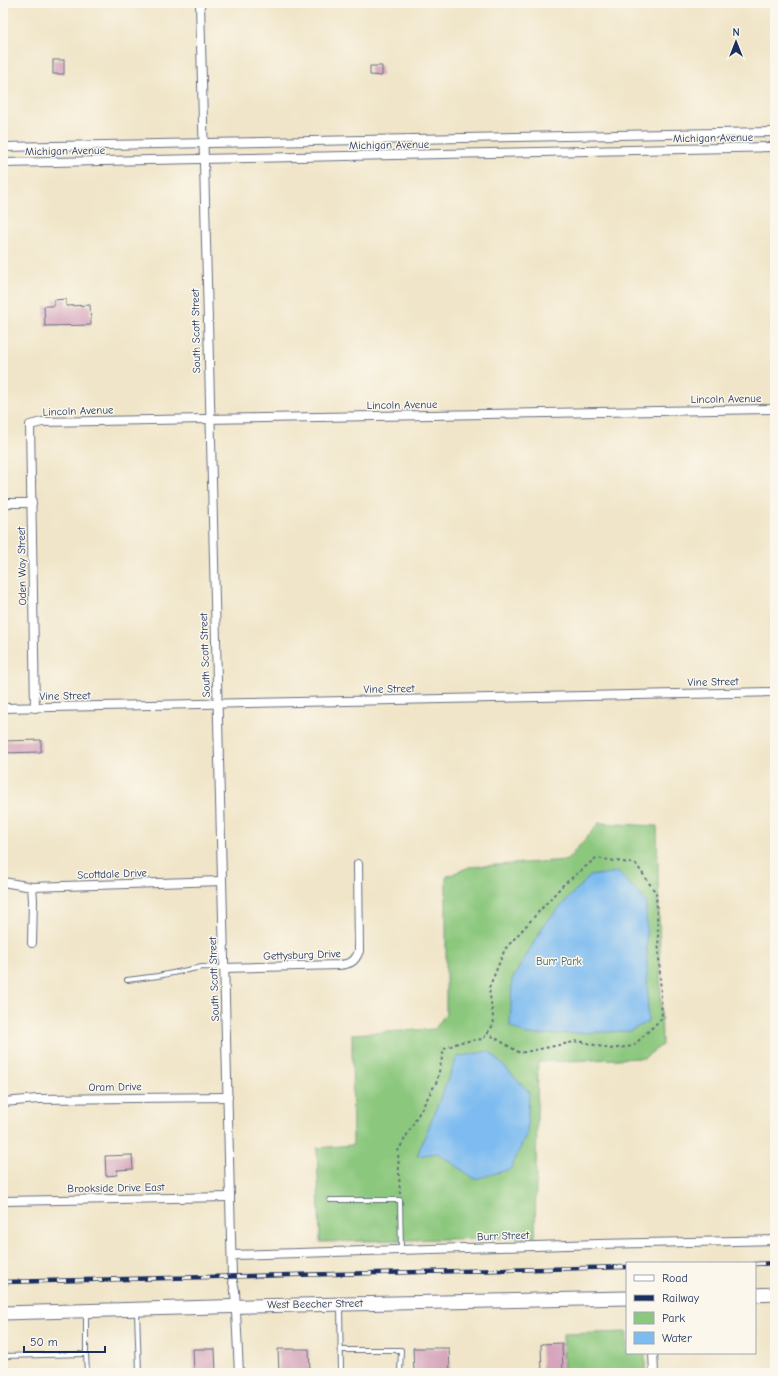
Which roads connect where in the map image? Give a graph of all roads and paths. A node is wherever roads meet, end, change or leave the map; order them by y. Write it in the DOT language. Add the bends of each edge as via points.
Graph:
graph roads {
  1 [pos="200,3"];
  2 [pos="775,132"];
  3 [pos="203,143"];
  4 [pos="3,147"];
  5 [pos="775,147"];
  6 [pos="203,160"];
  7 [pos="3,163"];
  8 [pos="775,409"];
  9 [pos="209,419"];
  10 [pos="30,425"];
  11 [pos="32,502"];
  12 [pos="3,503"];
  13 [pos="775,692"];
  14 [pos="217,704"];
  15 [pos="3,708"];
  16 [pos="35,708"];
  17 [pos="358,864"];
  18 [pos="222,881"];
  19 [pos="3,882"];
  20 [pos="32,887"];
  21 [pos="32,942"];
  22 [pos="224,968"];
  23 [pos="127,980"];
  24 [pos="487,1033"];
  25 [pos="228,1097"];
  26 [pos="3,1102"];
  27 [pos="230,1197"];
  28 [pos="330,1200"];
  29 [pos="400,1200"];
  30 [pos="3,1201"];
  31 [pos="775,1240"];
  32 [pos="401,1251"];
  33 [pos="232,1255"];
  34 [pos="775,1294"];
  35 [pos="756,1295"];
  36 [pos="626,1298"];
  37 [pos="339,1304"];
  38 [pos="235,1306"];
  39 [pos="137,1309"];
  40 [pos="86,1311"];
  41 [pos="3,1313"];
  42 [pos="341,1350"];
  43 [pos="86,1354"];
  44 [pos="653,1354"];
  45 [pos="3,1356"];
  46 [pos="3,1364"];
  47 [pos="10,1373"];
  48 [pos="87,1373"];
  49 [pos="139,1373"];
  50 [pos="239,1373"];
  51 [pos="341,1373"];
  52 [pos="400,1373"];
  53 [pos="654,1373"];
  1 -- 3 [label="street, South Scott Street"];
  2 -- 3 [label="street, Michigan Avenue"];
  3 -- 4 [label="street, Michigan Avenue"];
  3 -- 6 [label="street, South Scott Street"];
  5 -- 6 [label="street, Michigan Avenue"];
  6 -- 7 [label="street, Michigan Avenue"];
  6 -- 9 [label="street, South Scott Street"];
  8 -- 9 [label="street, Lincoln Avenue"];
  9 -- 10 [label="street, Lincoln Avenue" via="42,422"];
  9 -- 14 [label="street, South Scott Street"];
  10 -- 11 [label="street, Oden Way Street"];
  11 -- 12 [label="street"];
  11 -- 16 [label="street, Oden Way Street"];
  13 -- 14 [label="street, Vine Street"];
  14 -- 16 [label="street, Vine Street"];
  14 -- 18 [label="street, South Scott Street"];
  15 -- 16 [label="street, Vine Street"];
  17 -- 22 [label="street, Gettysburg Drive" via="359,951 355,960 349,964 339,965"];
  18 -- 20 [label="street, Scottdale Drive"];
  18 -- 22 [label="street, South Scott Street"];
  19 -- 20 [label="street, Scottdale Drive"];
  20 -- 21 [label="street"];
  22 -- 23 [label="lane" via="202,967"];
  22 -- 25 [label="street, South Scott Street"];
  24 -- 24 [label="path" via="494,1024 489,988 505,949 562,886 596,858 636,864 656,893 662,1018 633,1046 610,1049 579,1041 520,1052"];
  24 -- 29 [label="path" via="483,1039 460,1042 444,1049 437,1081 398,1150"];
  25 -- 26 [label="street, Oram Drive" via="38,1099"];
  25 -- 27 [label="street, South Scott Street"];
  27 -- 30 [label="street, Brookside Drive East"];
  27 -- 33 [label="street, South Scott Street"];
  28 -- 29 [label="lane"];
  29 -- 32 [label="lane"];
  31 -- 32 [label="street, Burr Street"];
  32 -- 33 [label="street, Burr Street"];
  33 -- 38 [label="street, South Scott Street"];
  34 -- 35 [label="main road"];
  36 -- 37 [label="main road, West Beecher Street"];
  37 -- 38 [label="main road, West Beecher Street"];
  37 -- 42 [label="lane"];
  38 -- 39 [label="main road, West Beecher Street"];
  38 -- 50 [label="street, South Scott Street"];
  39 -- 40 [label="main road, West Beecher Street"];
  39 -- 49 [label="lane"];
  40 -- 41 [label="main road, West Beecher Street"];
  40 -- 43 [label="lane"];
  42 -- 51 [label="lane"];
  42 -- 52 [label="lane" via="401,1350"];
  43 -- 45 [label="lane"];
  43 -- 48 [label="lane"];
  44 -- 53 [label="street"];
  46 -- 47 [label="lane"];
}
